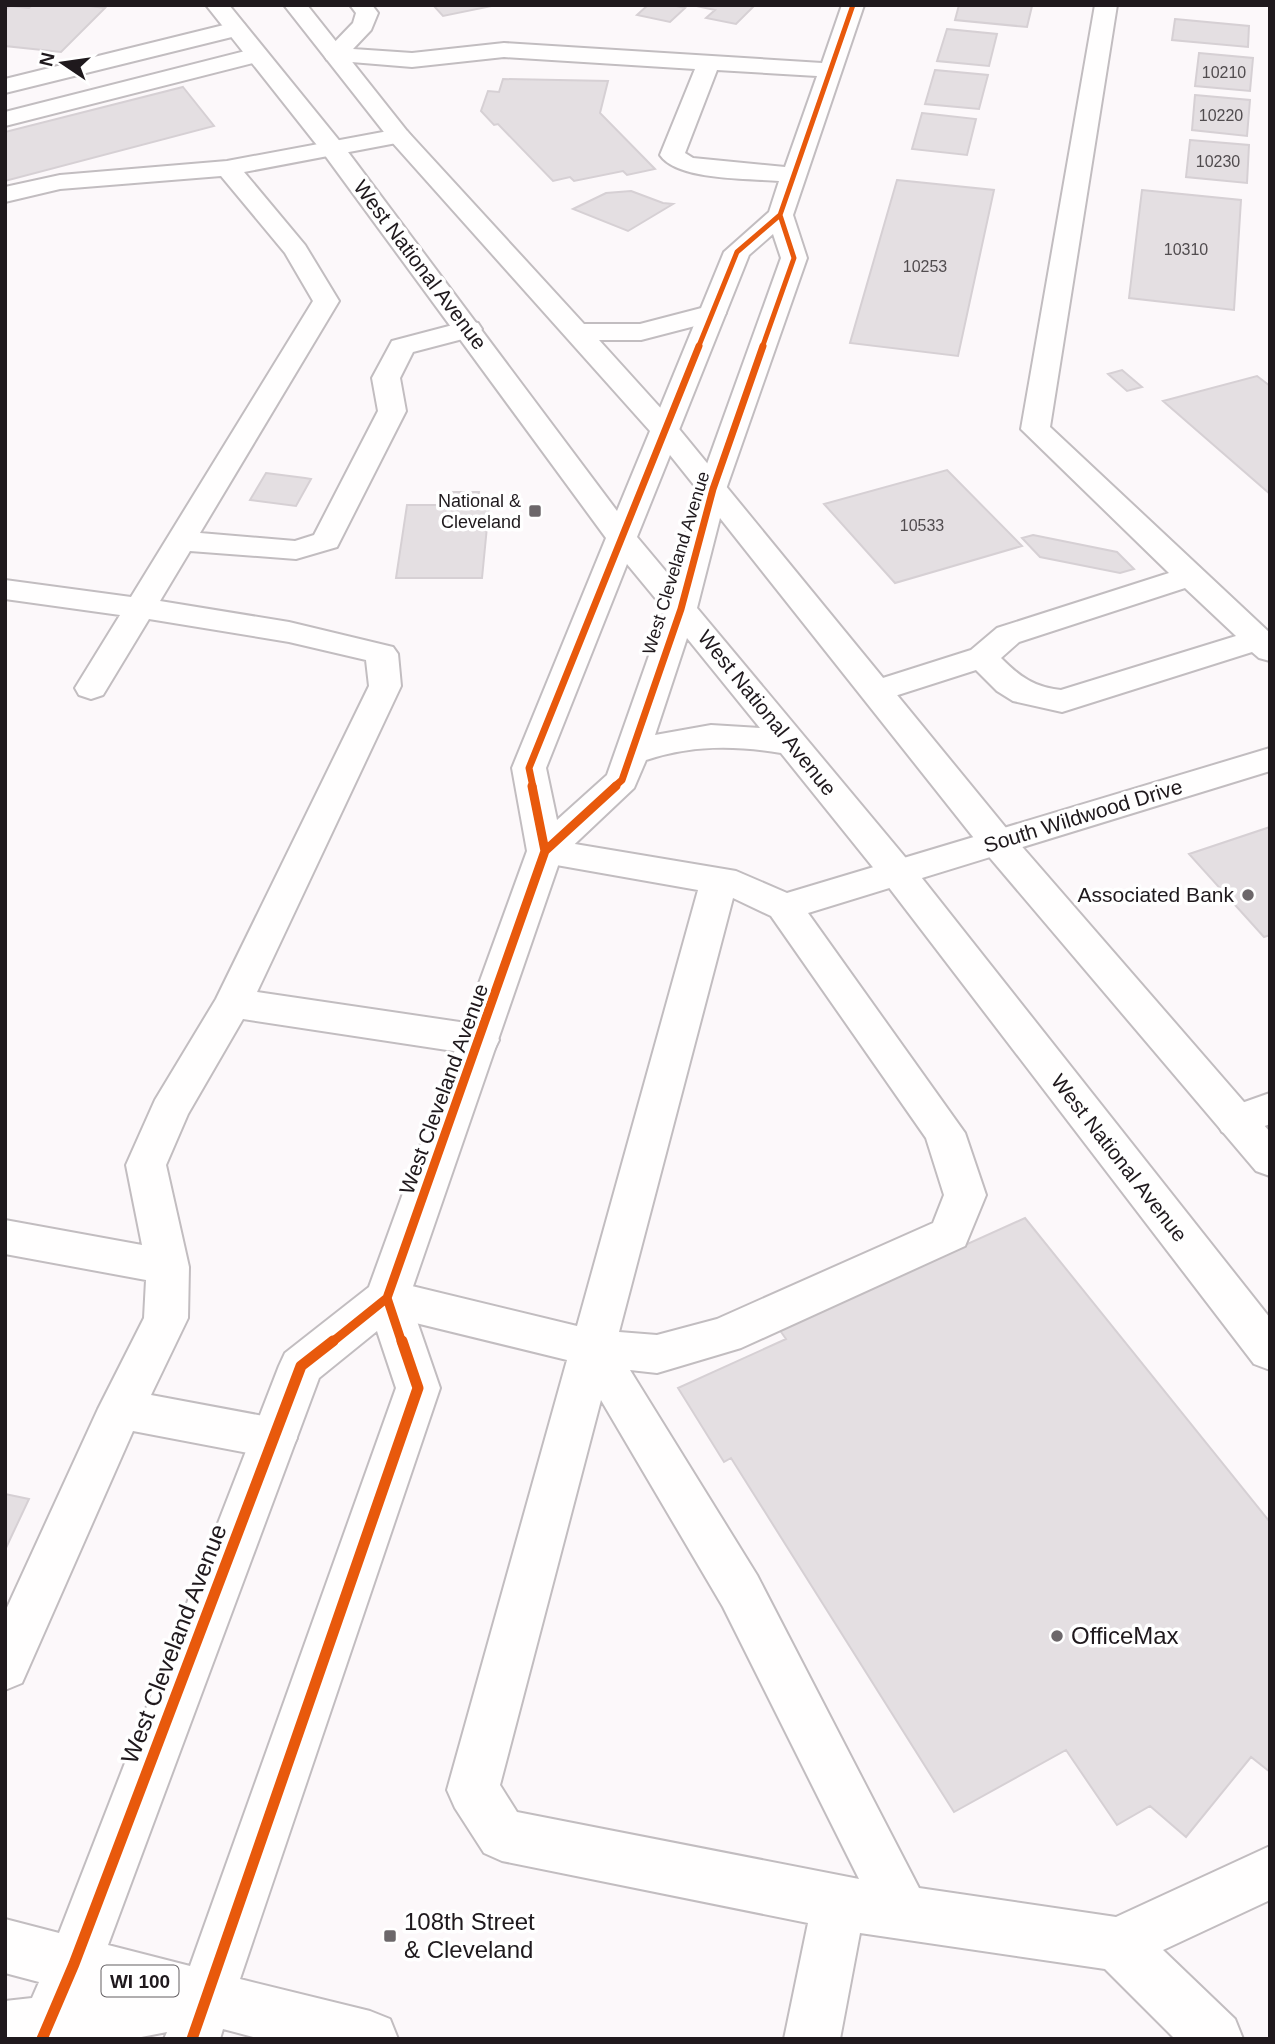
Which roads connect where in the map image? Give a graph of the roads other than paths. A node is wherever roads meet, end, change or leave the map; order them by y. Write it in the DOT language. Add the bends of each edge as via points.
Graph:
graph roads {
  1 [pos="295,5"];
  2 [pos="361,5"];
  3 [pos="853,5"];
  4 [pos="1106,5"];
  5 [pos="227,17"];
  6 [pos="257,55"];
  7 [pos="335,55"];
  8 [pos="709,61"];
  9 [pos="829,71"];
  10 [pos="5,74"];
  11 [pos="39,78"];
  12 [pos="5,86"];
  13 [pos="5,119"];
  14 [pos="399,135"];
  15 [pos="333,149"];
  16 [pos="227,168"];
  17 [pos="793,175"];
  18 [pos="5,195"];
  19 [pos="780,215"];
  20 [pos="713,313"];
  21 [pos="468,329"];
  22 [pos="577,332"];
  23 [pos="666,430"];
  24 [pos="713,489"];
  25 [pos="622,538"];
  26 [pos="181,541"];
  27 [pos="1192,576"];
  28 [pos="5,589"];
  29 [pos="141,609"];
  30 [pos="681,609"];
  31 [pos="1264,645"];
  32 [pos="982,657"];
  33 [pos="91,688"];
  34 [pos="876,691"];
  35 [pos="792,744"];
  36 [pos="632,752"];
  37 [pos="1270,759"];
  38 [pos="998,843"];
  39 [pos="545,851"];
  40 [pos="897,872"];
  41 [pos="719,881"];
  42 [pos="785,907"];
  43 [pos="233,1003"];
  44 [pos="481,1040"];
  45 [pos="1253,1115"];
  46 [pos="1270,1160"];
  47 [pos="5,1237"];
  48 [pos="168,1267"];
  49 [pos="387,1298"];
  50 [pos="593,1348"];
  51 [pos="1270,1352"];
  52 [pos="120,1409"];
  53 [pos="274,1438"];
  54 [pos="5,1667"];
  55 [pos="1270,1872"];
  56 [pos="839,1903"];
  57 [pos="903,1912"];
  58 [pos="1118,1944"];
  59 [pos="5,1946"];
  60 [pos="74,1964"];
  61 [pos="199,2018"];
  62 [pos="32,2030"];
  63 [pos="370,2039"];
  64 [pos="812,2039"];
  65 [pos="1215,2039"];
  1 -- 7 [label="main road"];
  2 -- 7 [label="main road" via="367,13 363,25"];
  3 -- 9 [label="main road"];
  4 -- 27 [label="main road" via="1035,429"];
  5 -- 6 [label="main road, West National Avenue"];
  5 -- 11 [label="main road"];
  6 -- 13 [label="main road"];
  6 -- 15 [label="main road, West National Avenue"];
  7 -- 8 [label="main road" via="411,60 504,50"];
  7 -- 14 [label="main road"];
  8 -- 9 [label="main road"];
  8 -- 17 [label="main road" via="672,155 687,165"];
  9 -- 17 [label="main road"];
  10 -- 11 [label="main road"];
  11 -- 12 [label="main road"];
  14 -- 15 [label="main road"];
  14 -- 22 [label="main road"];
  15 -- 16 [label="main road"];
  15 -- 21 [label="main road, West National Avenue"];
  16 -- 18 [label="main road" via="60,181"];
  16 -- 26 [label="main road" via="296,250 326,301"];
  17 -- 19 [label="main road"];
  19 -- 20 [label="main road, West Cleveland Avenue" via="737,252"];
  19 -- 24 [label="main road, West Cleveland Avenue" via="794,258"];
  20 -- 22 [label="main road" via="641,332"];
  20 -- 23 [label="main road, West Cleveland Avenue"];
  21 -- 25 [label="main road, West National Avenue"];
  21 -- 26 [label="main road" via="402,347 387,378 392,411 326,541 296,550"];
  22 -- 23 [label="main road"];
  23 -- 24 [label="main road"];
  23 -- 25 [label="main road, West Cleveland Avenue"];
  24 -- 30 [label="main road, West Cleveland Avenue"];
  24 -- 34 [label="main road"];
  25 -- 30 [label="main road, West National Avenue"];
  25 -- 39 [label="main road, West Cleveland Avenue" via="529,768"];
  26 -- 29 [label="main road"];
  27 -- 31 [label="main road"];
  27 -- 32 [label="main road" via="1008,635"];
  28 -- 29 [label="main road"];
  29 -- 33 [label="main road"];
  29 -- 43 [label="main road" via="337,642 382,654 385,686"];
  30 -- 35 [label="main road, West National Avenue"];
  30 -- 36 [label="main road, West Cleveland Avenue"];
  31 -- 32 [label="main road" via="1062,701 1016,692"];
  32 -- 34 [label="main road"];
  34 -- 38 [label="main road"];
  35 -- 36 [label="main road" via="746,735 697,734"];
  35 -- 40 [label="main road, West National Avenue"];
  36 -- 39 [label="main road, West Cleveland Avenue" via="622,780"];
  37 -- 38 [label="main road, South Wildwood Drive"];
  38 -- 40 [label="main road, South Wildwood Drive"];
  38 -- 45 [label="main road"];
  39 -- 41 [label="main road"];
  39 -- 44 [label="main road, West Cleveland Avenue"];
  40 -- 42 [label="main road, South Wildwood Drive"];
  40 -- 51 [label="main road, West National Avenue"];
  41 -- 42 [label="main road"];
  41 -- 50 [label="main road"];
  42 -- 50 [label="main road" via="945,1133 965,1195 950,1234 726,1335 657,1354"];
  43 -- 44 [label="main road"];
  43 -- 48 [label="main road" via="169,1111 146,1165"];
  44 -- 49 [label="main road, West Cleveland Avenue"];
  45 -- 46 [label="main road"];
  47 -- 48 [label="main road"];
  48 -- 52 [label="main road" via="166,1318"];
  49 -- 50 [label="main road"];
  49 -- 53 [label="main road, West Cleveland Avenue" via="300,1366"];
  49 -- 61 [label="main road" via="418,1388"];
  50 -- 56 [label="main road" via="473,1790 502,1835"];
  50 -- 57 [label="main road" via="740,1591"];
  52 -- 53 [label="main road"];
  52 -- 54 [label="main road"];
  53 -- 60 [label="main road, West Cleveland Avenue"];
  55 -- 58 [label="main road"];
  56 -- 57 [label="main road"];
  56 -- 64 [label="main road"];
  57 -- 58 [label="main road"];
  58 -- 65 [label="main road"];
  59 -- 60 [label="main road, WI 100"];
  60 -- 61 [label="main road, WI 100"];
  60 -- 62 [label="main road, West Cleveland Avenue"];
  61 -- 62 [label="main road"];
  61 -- 63 [label="main road, WI 100"];
}
